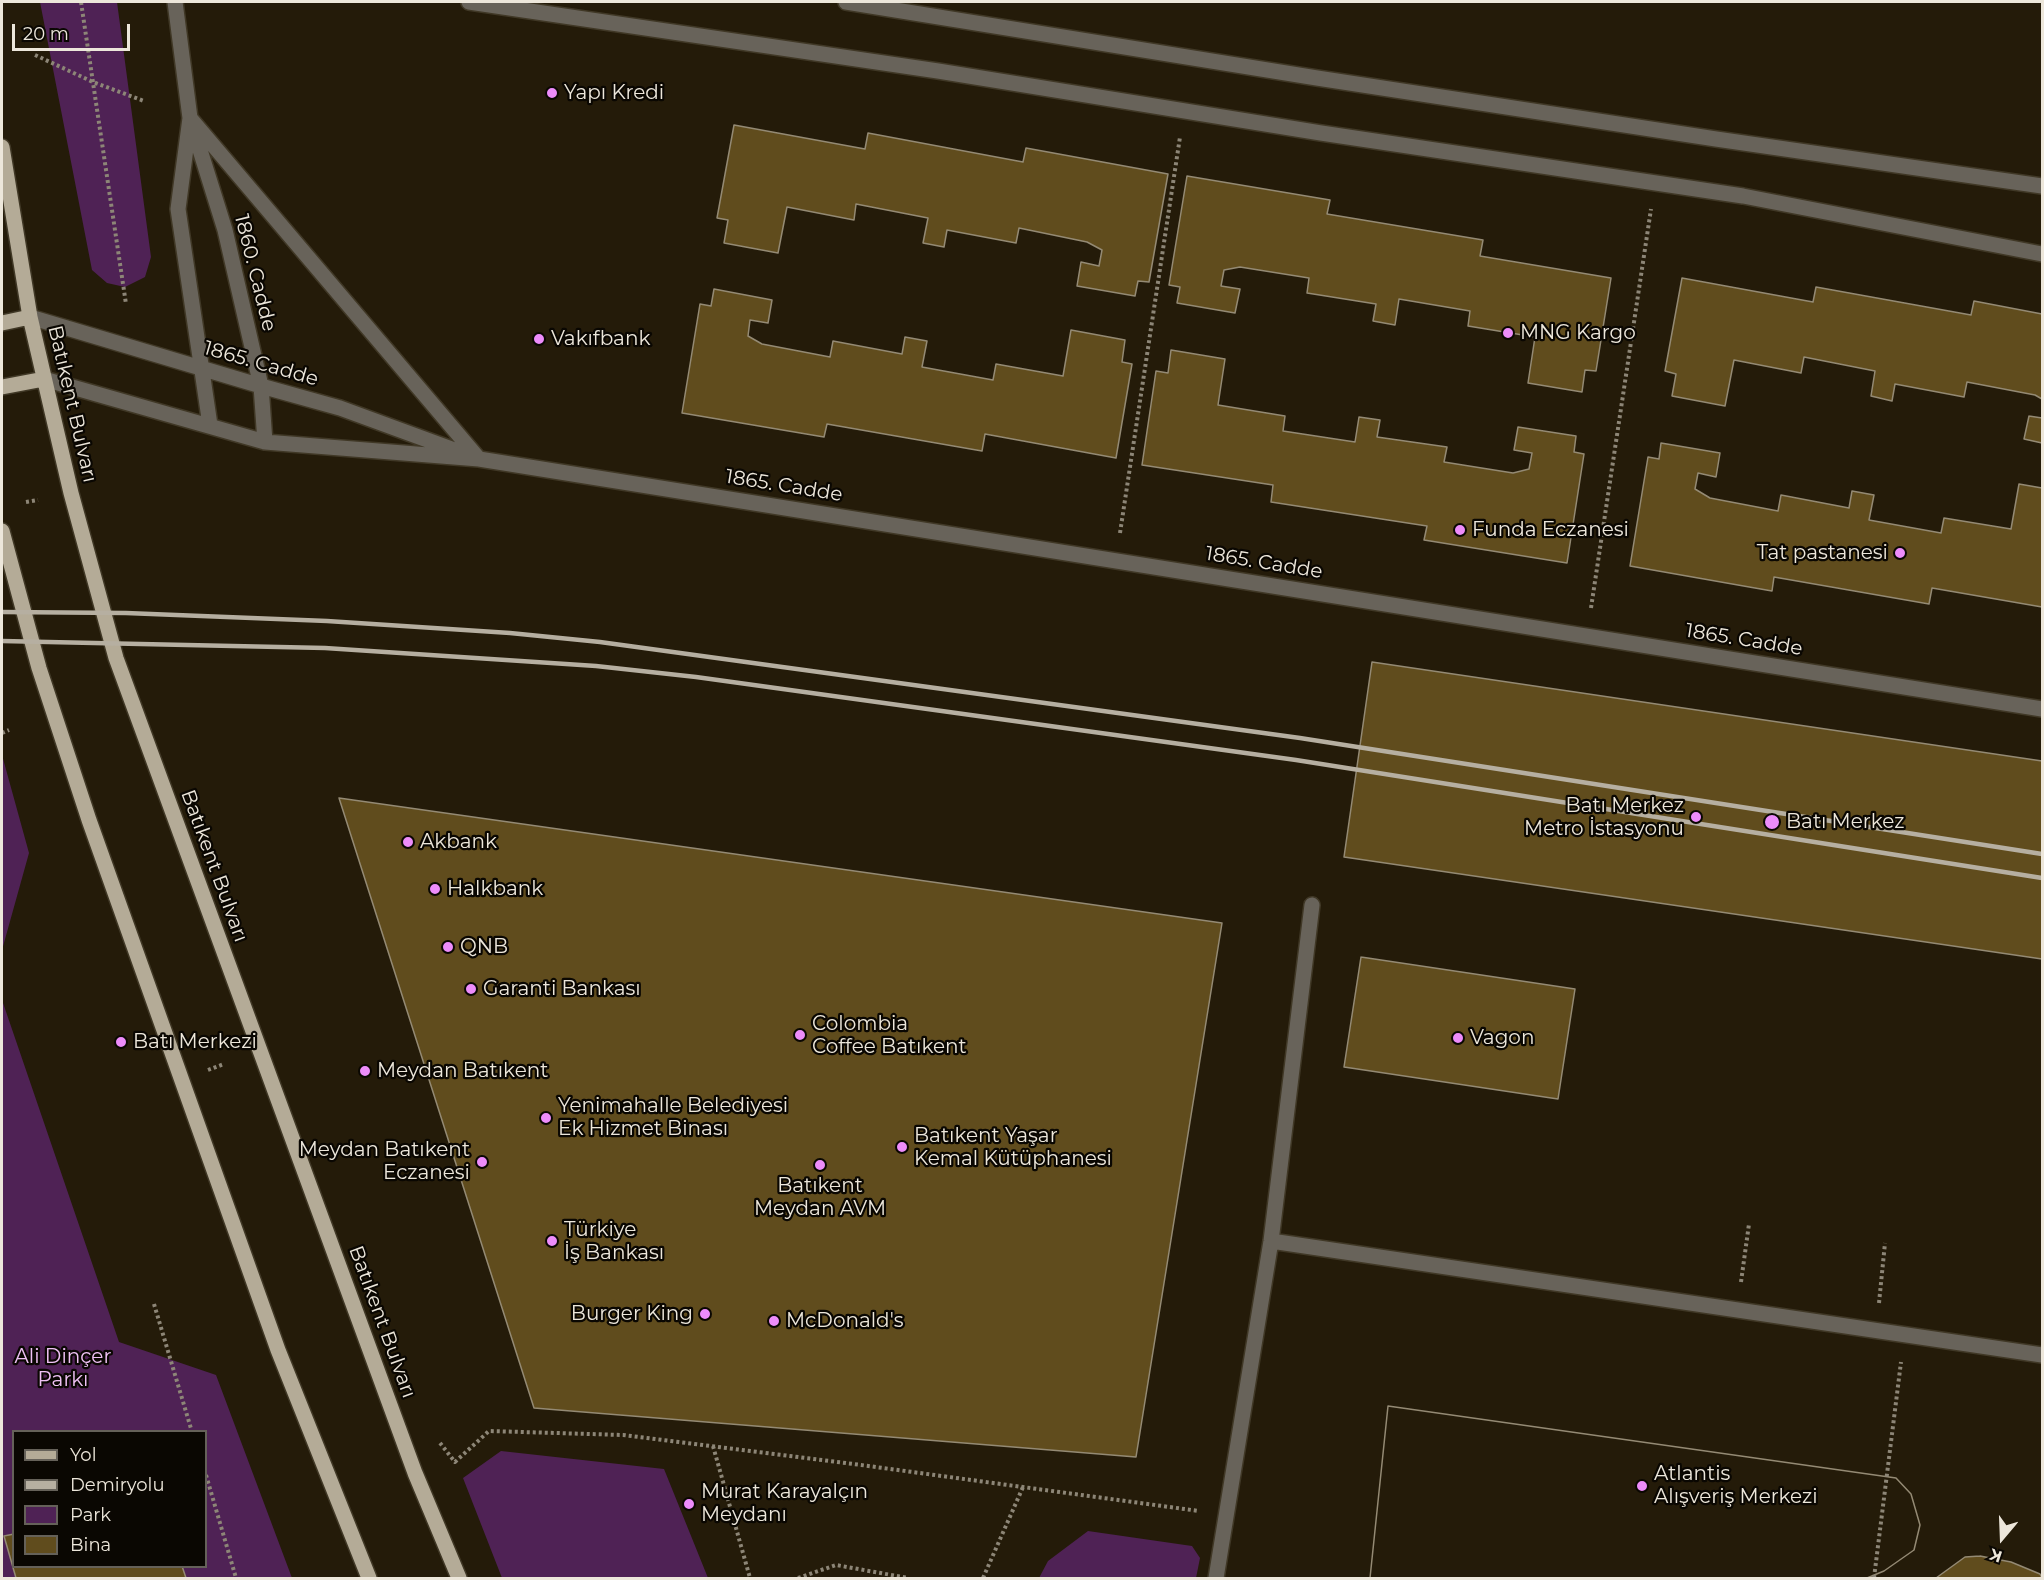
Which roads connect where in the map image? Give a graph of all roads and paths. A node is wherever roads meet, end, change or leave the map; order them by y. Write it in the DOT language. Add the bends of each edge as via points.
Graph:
graph roads {
  1 [pos="81,2"];
  2 [pos="175,2"];
  3 [pos="469,2"];
  4 [pos="846,2"];
  5 [pos="34,55"];
  6 [pos="93,82"];
  7 [pos="144,101"];
  8 [pos="1184,111"];
  9 [pos="190,118"];
  10 [pos="2,147"];
  11 [pos="1655,183"];
  12 [pos="2043,186"];
  13 [pos="2043,254"];
  14 [pos="126,304"];
  15 [pos="30,317"];
  16 [pos="2,323"];
  17 [pos="201,369"];
  18 [pos="44,379"];
  19 [pos="261,386"];
  20 [pos="2,387"];
  21 [pos="210,425"];
  22 [pos="265,442"];
  23 [pos="479,459"];
  24 [pos="38,500"];
  25 [pos="26,502"];
  26 [pos="2,531"];
  27 [pos="1115,561"];
  28 [pos="1587,636"];
  29 [pos="2043,709"];
  30 [pos="9,730"];
  31 [pos="2,733"];
  32 [pos="1312,904"];
  33 [pos="224,1064"];
  34 [pos="207,1070"];
  35 [pos="1749,1224"];
  36 [pos="1271,1241"];
  37 [pos="1885,1243"];
  38 [pos="154,1304"];
  39 [pos="1738,1310"];
  40 [pos="1876,1330"];
  41 [pos="1905,1335"];
  42 [pos="2043,1355"];
  43 [pos="192,1430"];
  44 [pos="440,1443"];
  45 [pos="713,1446"];
  46 [pos="207,1478"];
  47 [pos="1023,1487"];
  48 [pos="1226,1515"];
  49 [pos="237,1578"];
  50 [pos="369,1578"];
  51 [pos="459,1578"];
  52 [pos="750,1578"];
  53 [pos="798,1578"];
  54 [pos="908,1578"];
  55 [pos="983,1578"];
  56 [pos="1216,1578"];
  57 [pos="1874,1578"];
  1 -- 6 [label="path"];
  2 -- 9 [label="street, 1860. Cadde"];
  3 -- 8 [label="street"];
  4 -- 12 [label="street" via="1610,123"];
  5 -- 6 [label="path"];
  6 -- 7 [label="path"];
  6 -- 14 [label="path"];
  8 -- 11 [label="street"];
  8 -- 27 [label="path"];
  9 -- 17 [label="street, 1860. Cadde" via="178,209"];
  9 -- 19 [label="street, 1860. Cadde" via="225,230"];
  9 -- 23 [label="street"];
  10 -- 15 [label="main road, Batıkent Bulvarı"];
  11 -- 13 [label="street" via="1743,196"];
  11 -- 28 [label="path"];
  15 -- 16 [label="main road"];
  15 -- 17 [label="street, 1865. Cadde"];
  15 -- 18 [label="main road, Batıkent Bulvarı"];
  17 -- 19 [label="street, 1865. Cadde"];
  17 -- 21 [label="street, 1860. Cadde"];
  18 -- 20 [label="main road"];
  18 -- 21 [label="street, 1865. Cadde"];
  18 -- 51 [label="main road, Batıkent Bulvarı" via="116,658 415,1473"];
  19 -- 22 [label="street, 1860. Cadde"];
  19 -- 23 [label="street, 1865. Cadde" via="340,408"];
  21 -- 22 [label="street, 1865. Cadde"];
  22 -- 23 [label="street, 1865. Cadde"];
  23 -- 27 [label="street, 1865. Cadde"];
  24 -- 25 [label="path"];
  26 -- 50 [label="main road" via="39,668 89,820 278,1350"];
  27 -- 28 [label="street, 1865. Cadde"];
  28 -- 29 [label="street, 1865. Cadde"];
  30 -- 31 [label="path"];
  32 -- 36 [label="street"];
  33 -- 34 [label="path"];
  35 -- 39 [label="path"];
  36 -- 39 [label="street"];
  36 -- 48 [label="street"];
  37 -- 40 [label="path"];
  38 -- 43 [label="path"];
  39 -- 40 [label="street"];
  40 -- 41 [label="street"];
  41 -- 42 [label="street"];
  41 -- 57 [label="path"];
  44 -- 45 [label="path" via="455,1462 489,1431 623,1435"];
  45 -- 47 [label="path"];
  45 -- 52 [label="path"];
  46 -- 49 [label="path"];
  47 -- 48 [label="path"];
  47 -- 55 [label="path"];
  48 -- 56 [label="street"];
  53 -- 54 [label="path" via="836,1565"];
}
